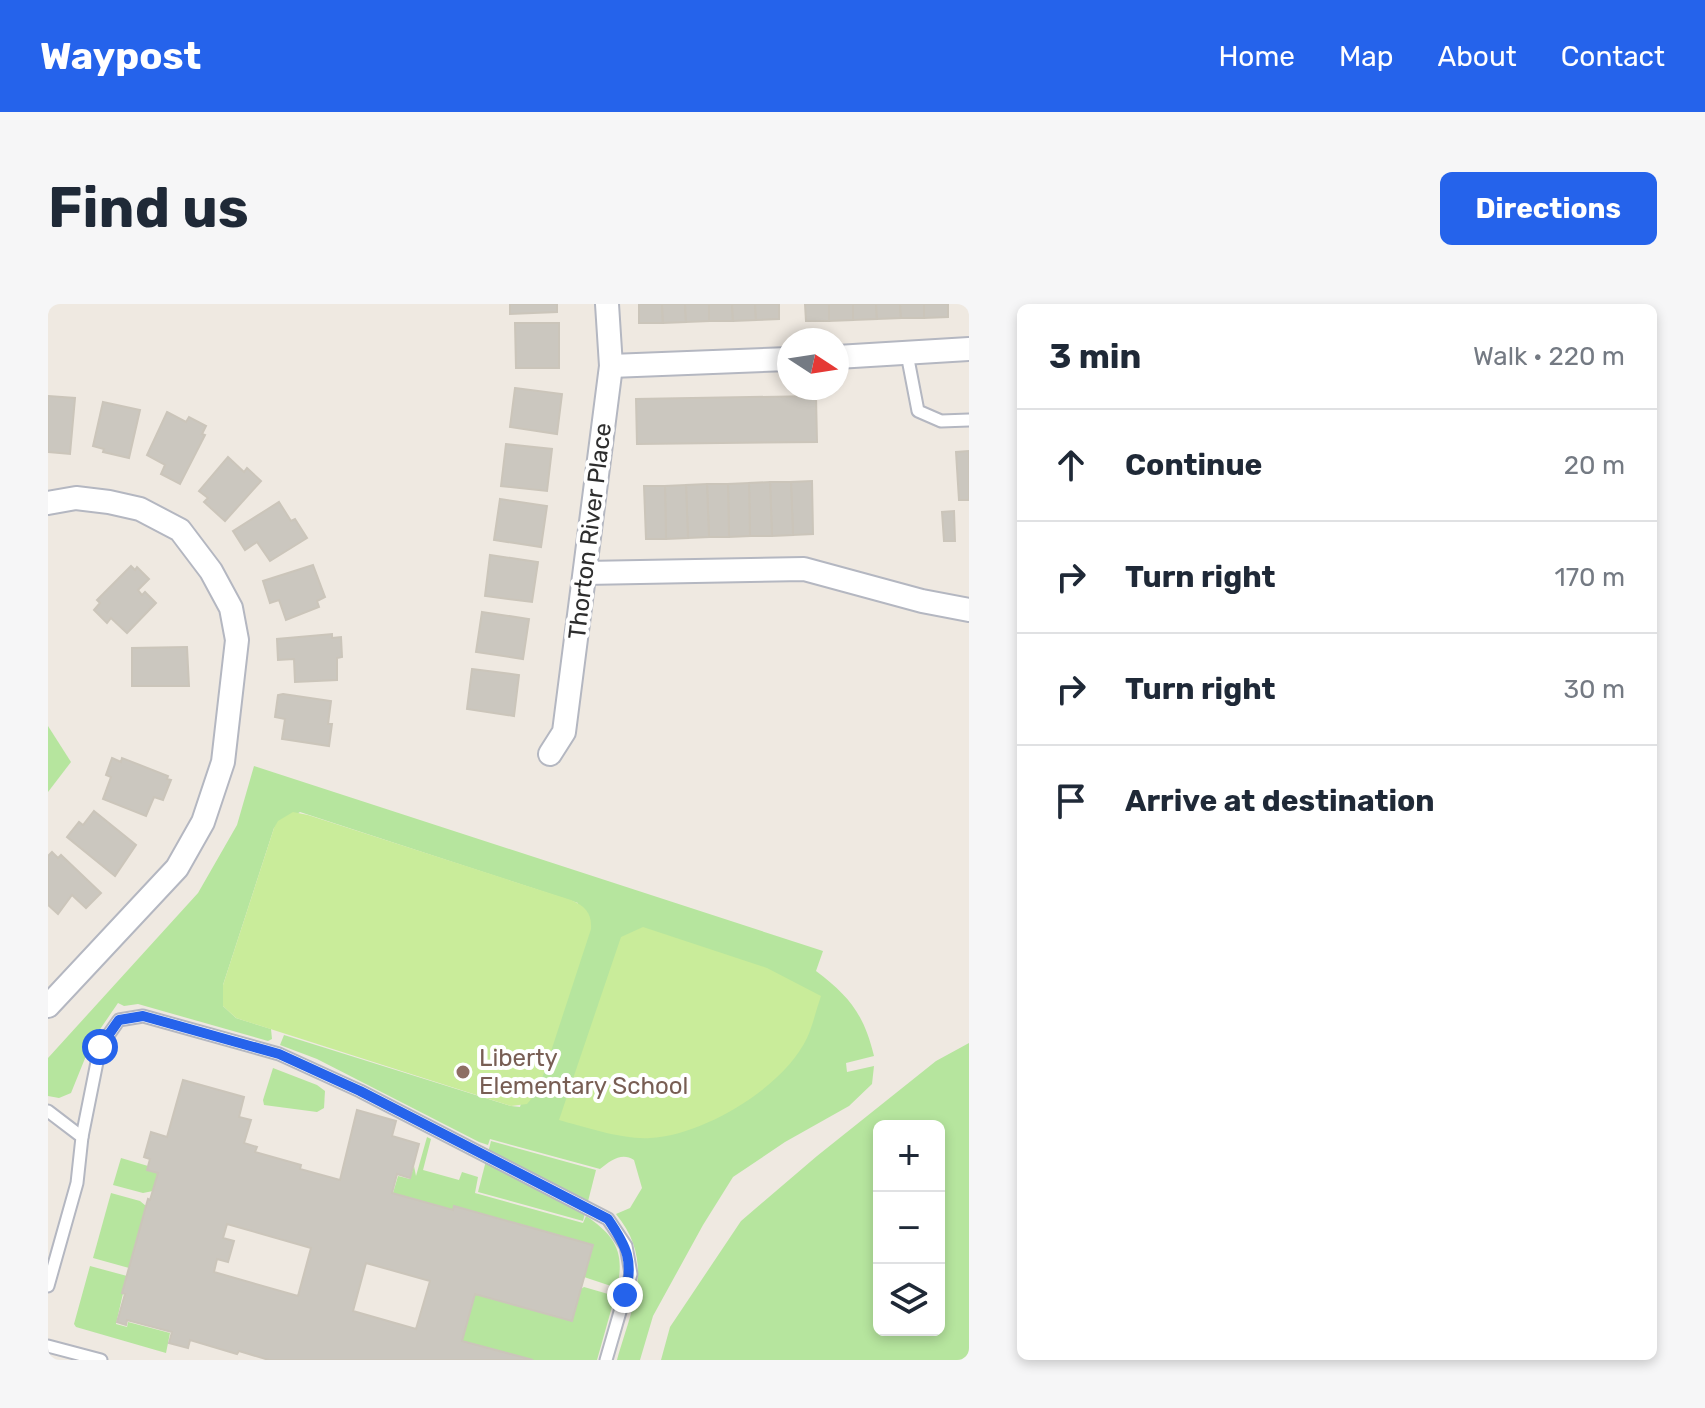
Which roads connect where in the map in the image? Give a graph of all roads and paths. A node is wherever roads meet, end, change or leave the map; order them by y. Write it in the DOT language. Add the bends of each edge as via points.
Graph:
graph roads {
  1 [pos="607,304"];
  2 [pos="969,349"];
  3 [pos="907,354"];
  4 [pos="849,356"];
  5 [pos="777,359"];
  6 [pos="611,366"];
  7 [pos="969,420"];
  8 [pos="48,503"];
  9 [pos="585,573"];
  10 [pos="969,610"];
  11 [pos="550,754"];
  12 [pos="48,1006"];
  13 [pos="48,1111"];
  14 [pos="82,1137"];
  15 [pos="48,1286"];
  16 [pos="48,1346"];
  17 [pos="101,1360"];
  18 [pos="606,1360"];
  1 -- 6 [label="street, Thorton River Place"];
  2 -- 3 [label="street"];
  3 -- 4 [label="street"];
  3 -- 7 [label="lane" via="918,411 941,421"];
  5 -- 6 [label="street"];
  6 -- 9 [label="street, Thorton River Place"];
  8 -- 12 [label="street" via="76,498 124,505 180,530 231,608 237,640 223,762 203,822 177,868"];
  9 -- 10 [label="street" via="804,569"];
  9 -- 11 [label="street, Thorton River Place" via="564,732"];
  13 -- 14 [label="lane"];
  14 -- 15 [label="lane" via="77,1183"];
  14 -- 18 [label="lane" via="100,1047 119,1020 143,1016 279,1054 608,1219 626,1246 631,1274"];
  16 -- 17 [label="lane"];
}
